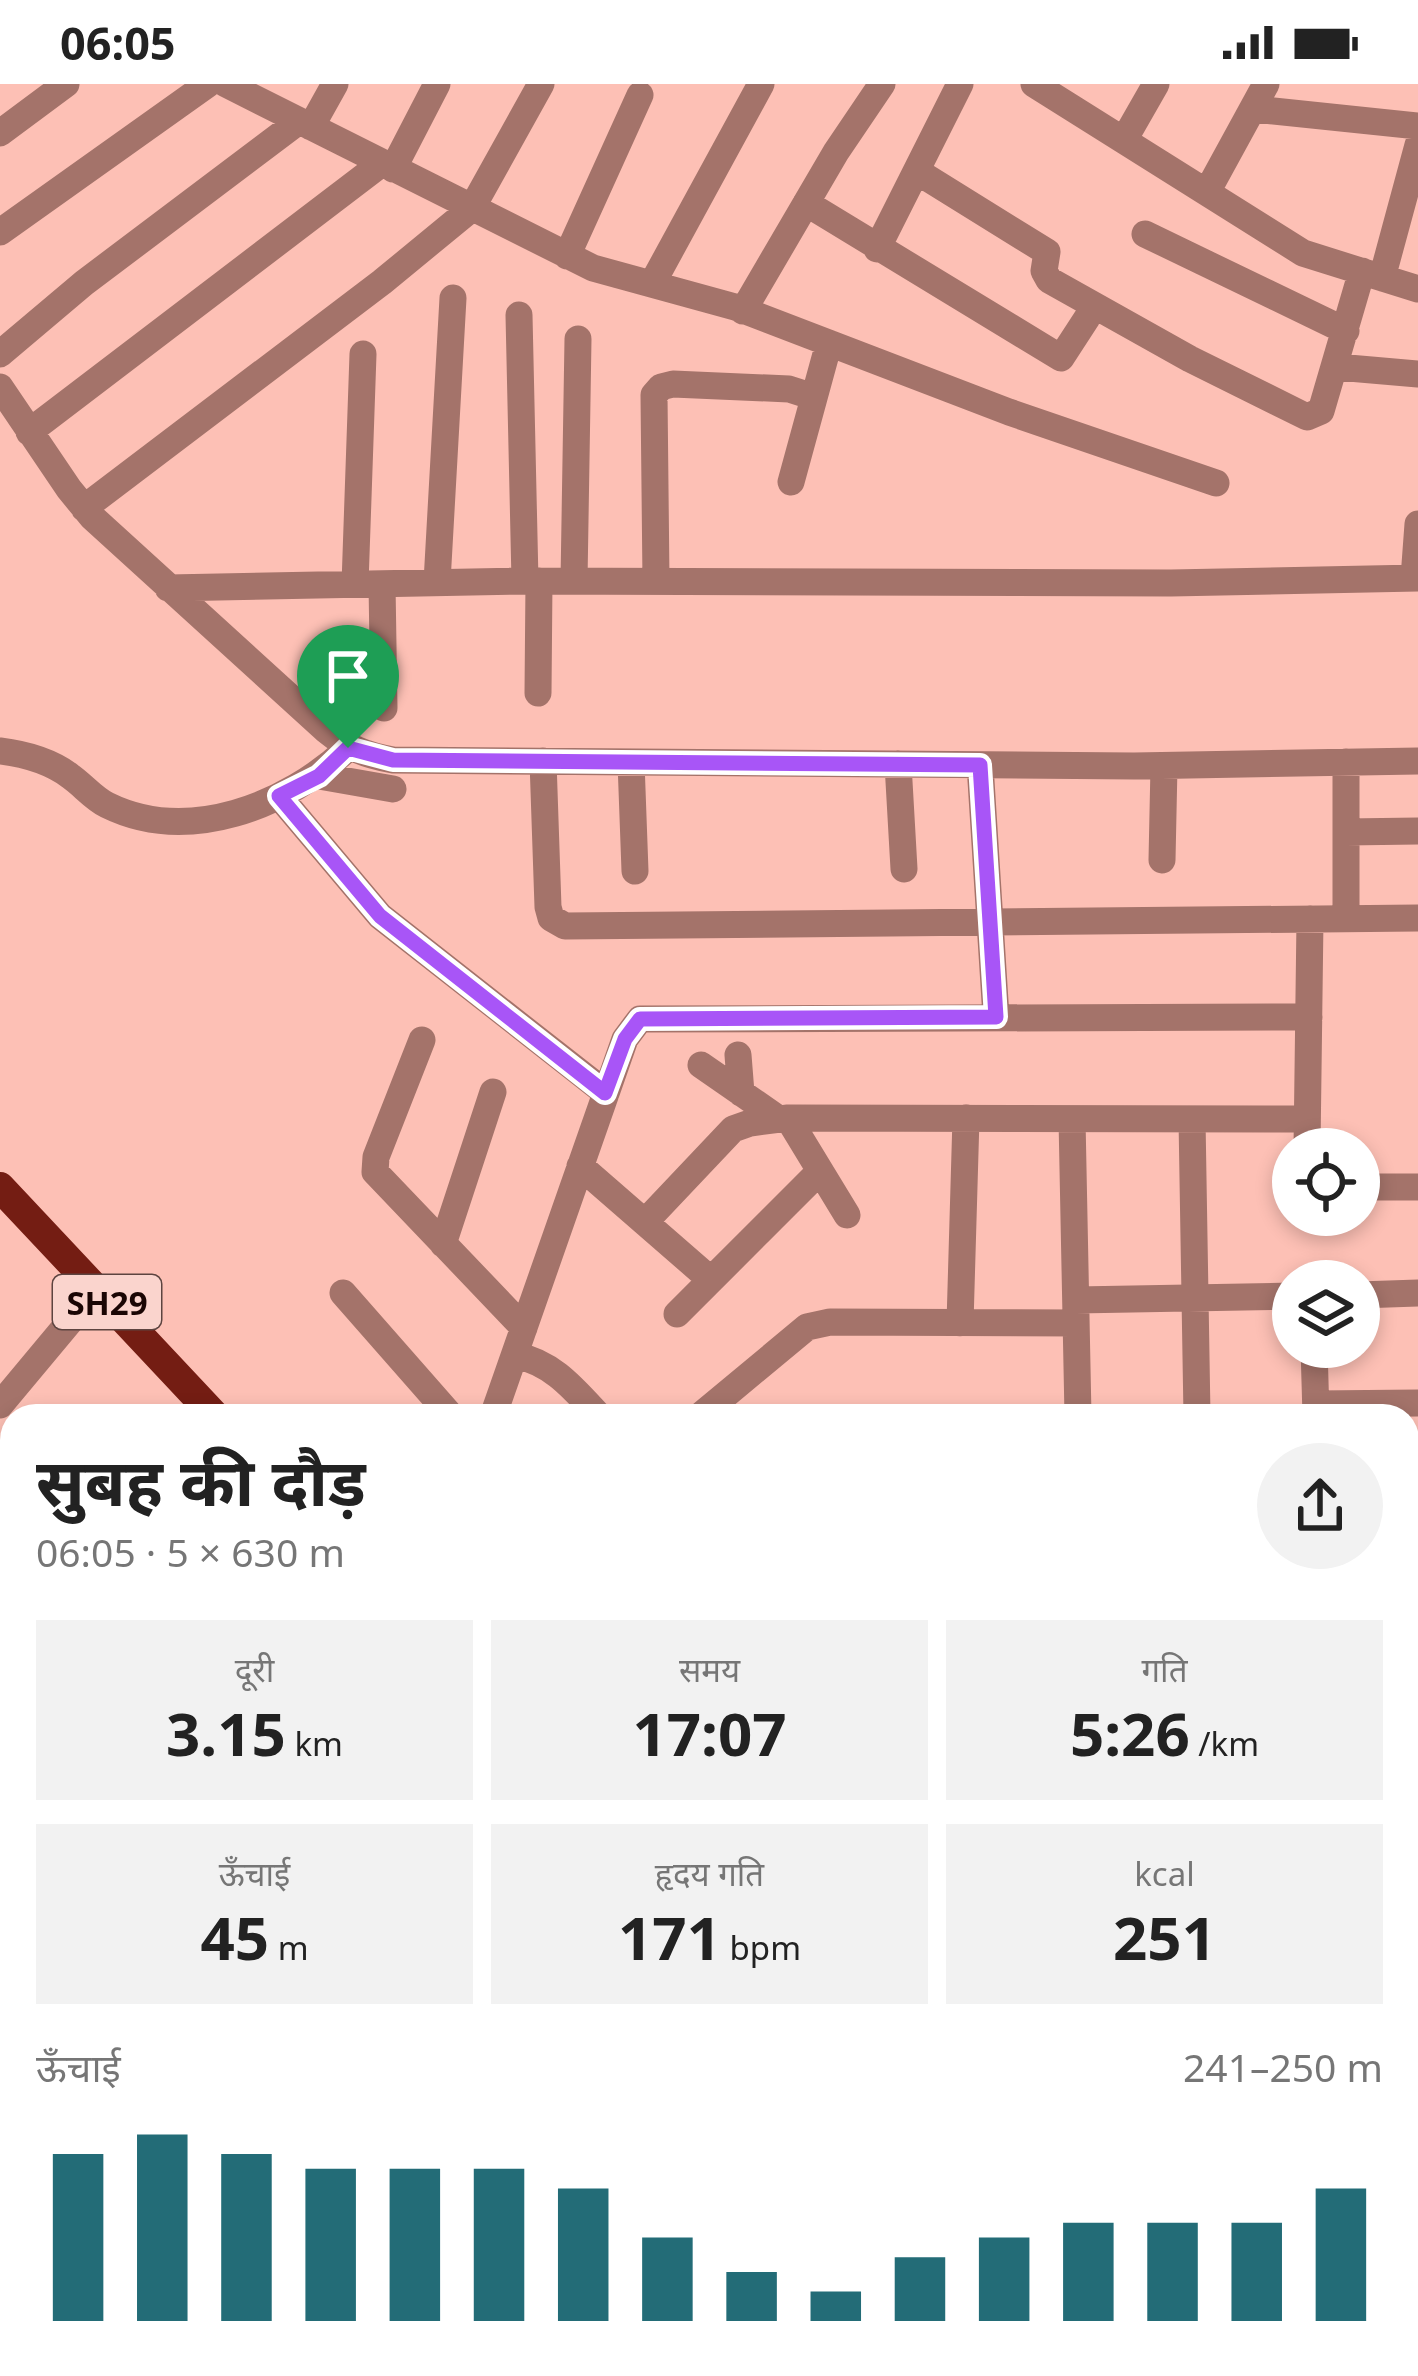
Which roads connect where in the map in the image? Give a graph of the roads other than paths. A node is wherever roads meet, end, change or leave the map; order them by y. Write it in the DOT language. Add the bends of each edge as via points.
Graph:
graph roads {
  1 [pos="66,84"];
  2 [pos="208,84"];
  3 [pos="226,84"];
  4 [pos="335,84"];
  5 [pos="437,84"];
  6 [pos="541,84"];
  7 [pos="761,84"];
  8 [pos="882,84"];
  9 [pos="960,84"];
  10 [pos="1034,84"];
  11 [pos="1156,84"];
  12 [pos="640,95"];
  13 [pos="1260,96"];
  14 [pos="305,124"];
  15 [pos="1418,126"];
  16 [pos="0,133"];
  17 [pos="1124,140"];
  18 [pos="1418,145"];
  19 [pos="387,166"];
  20 [pos="918,172"];
  21 [pos="1207,192"];
  22 [pos="806,203"];
  23 [pos="472,208"];
  24 [pos="0,232"];
  25 [pos="1144,234"];
  26 [pos="877,249"];
  27 [pos="567,256"];
  28 [pos="1372,275"];
  29 [pos="652,284"];
  30 [pos="1418,289"];
  31 [pos="453,298"];
  32 [pos="743,310"];
  33 [pos="519,315"];
  34 [pos="1087,318"];
  35 [pos="1346,331"];
  36 [pos="578,339"];
  37 [pos="829,344"];
  38 [pos="0,354"];
  39 [pos="363,354"];
  40 [pos="1336,367"];
  41 [pos="1418,374"];
  42 [pos="0,387"];
  43 [pos="814,397"];
  44 [pos="29,432"];
  45 [pos="791,482"];
  46 [pos="1216,483"];
  47 [pos="84,508"];
  48 [pos="1418,524"];
  49 [pos="1416,578"];
  50 [pos="532,581"];
  51 [pos="574,581"];
  52 [pos="656,581"];
  53 [pos="437,582"];
  54 [pos="368,584"];
  55 [pos="168,588"];
  56 [pos="538,693"];
  57 [pos="384,708"];
  58 [pos="348,748"];
  59 [pos="0,751"];
  60 [pos="543,761"];
  61 [pos="1418,761"];
  62 [pos="631,762"];
  63 [pos="1346,763"];
  64 [pos="898,764"];
  65 [pos="980,765"];
  66 [pos="1164,766"];
  67 [pos="319,776"];
  68 [pos="393,789"];
  69 [pos="279,796"];
  70 [pos="1418,831"];
  71 [pos="1346,832"];
  72 [pos="1162,860"];
  73 [pos="904,869"];
  74 [pos="635,871"];
  75 [pos="1346,918"];
  76 [pos="1418,918"];
  77 [pos="1310,919"];
  78 [pos="990,921"];
  79 [pos="996,1017"];
  80 [pos="1309,1017"];
  81 [pos="422,1040"];
  82 [pos="738,1055"];
  83 [pos="701,1065"];
  84 [pos="493,1092"];
  85 [pos="605,1093"];
  86 [pos="741,1093"];
  87 [pos="966,1118"];
  88 [pos="784,1119"];
  89 [pos="1072,1119"];
  90 [pos="1192,1119"];
  91 [pos="1307,1119"];
  92 [pos="1307,1128"];
  93 [pos="580,1166"];
  94 [pos="820,1171"];
  95 [pos="0,1187"];
  96 [pos="1380,1187"];
  97 [pos="1418,1187"];
  98 [pos="847,1215"];
  99 [pos="644,1222"];
  100 [pos="443,1244"];
  101 [pos="711,1280"];
  102 [pos="96,1290"];
  103 [pos="343,1293"];
  104 [pos="1418,1293"];
  105 [pos="1380,1294"];
  106 [pos="1272,1296"];
  107 [pos="1195,1298"];
  108 [pos="1076,1311"];
  109 [pos="677,1314"];
  110 [pos="960,1323"];
  111 [pos="519,1341"];
  112 [pos="1315,1368"];
  113 [pos="2,1404"];
  114 [pos="194,1404"];
  115 [pos="440,1404"];
  116 [pos="497,1404"];
  117 [pos="588,1404"];
  118 [pos="714,1404"];
  119 [pos="1078,1404"];
  120 [pos="1197,1404"];
  121 [pos="1316,1404"];
  1 -- 16 [label="street"];
  2 -- 24 [label="street"];
  3 -- 14 [label="street"];
  4 -- 14 [label="street"];
  5 -- 19 [label="street"];
  6 -- 23 [label="street"];
  7 -- 29 [label="street"];
  8 -- 22 [label="street"];
  9 -- 20 [label="street"];
  10 -- 17 [label="street"];
  11 -- 17 [label="street"];
  12 -- 27 [label="street"];
  13 -- 15 [label="street"];
  13 -- 21 [label="street"];
  14 -- 19 [label="street"];
  14 -- 38 [label="street" via="84,283"];
  17 -- 21 [label="street"];
  18 -- 28 [label="street"];
  19 -- 23 [label="street"];
  19 -- 44 [label="street"];
  20 -- 26 [label="street"];
  20 -- 40 [label="street" via="1047,252 1049,280 1307,417 1322,411"];
  21 -- 28 [label="street" via="1303,253"];
  22 -- 26 [label="street"];
  22 -- 32 [label="street"];
  23 -- 27 [label="street"];
  23 -- 47 [label="street"];
  25 -- 35 [label="street"];
  26 -- 34 [label="street" via="1061,358"];
  27 -- 29 [label="street"];
  28 -- 30 [label="street"];
  28 -- 35 [label="street"];
  29 -- 32 [label="street"];
  31 -- 53 [label="street"];
  32 -- 37 [label="street"];
  33 -- 50 [label="street"];
  35 -- 40 [label="street"];
  36 -- 51 [label="street"];
  37 -- 43 [label="street"];
  37 -- 46 [label="street"];
  39 -- 54 [label="street"];
  40 -- 41 [label="street"];
  42 -- 44 [label="street"];
  43 -- 45 [label="street"];
  43 -- 52 [label="street" via="673,384 654,394"];
  44 -- 47 [label="street"];
  47 -- 55 [label="street"];
  48 -- 49 [label="street"];
  49 -- 52 [label="street"];
  50 -- 51 [label="street"];
  50 -- 53 [label="street"];
  50 -- 56 [label="street"];
  51 -- 52 [label="street"];
  53 -- 54 [label="street"];
  54 -- 55 [label="street"];
  54 -- 57 [label="street"];
  55 -- 58 [label="street"];
  58 -- 60 [label="street" via="393,760"];
  58 -- 67 [label="street"];
  59 -- 69 [label="street" via="43,761 142,820 210,820"];
  60 -- 62 [label="street"];
  60 -- 78 [label="street" via="548,907 556,923"];
  61 -- 63 [label="street"];
  62 -- 64 [label="street"];
  62 -- 74 [label="street"];
  63 -- 66 [label="street"];
  63 -- 71 [label="street"];
  64 -- 65 [label="street"];
  64 -- 73 [label="street"];
  65 -- 66 [label="street"];
  65 -- 78 [label="street"];
  66 -- 72 [label="street"];
  67 -- 68 [label="street"];
  67 -- 69 [label="street"];
  69 -- 85 [label="street" via="380,916"];
  70 -- 71 [label="street"];
  71 -- 75 [label="street"];
  75 -- 76 [label="street"];
  75 -- 77 [label="street"];
  77 -- 78 [label="street"];
  77 -- 80 [label="street"];
  78 -- 79 [label="street"];
  79 -- 80 [label="street"];
  79 -- 85 [label="street" via="640,1019"];
  80 -- 91 [label="street"];
  81 -- 100 [label="street" via="375,1172"];
  82 -- 86 [label="street"];
  83 -- 86 [label="street"];
  84 -- 100 [label="street"];
  85 -- 93 [label="street"];
  86 -- 88 [label="street"];
  87 -- 88 [label="street"];
  87 -- 89 [label="street"];
  87 -- 110 [label="street"];
  88 -- 94 [label="street"];
  88 -- 99 [label="street" via="734,1129"];
  89 -- 90 [label="street"];
  89 -- 108 [label="street"];
  90 -- 91 [label="street"];
  90 -- 107 [label="street"];
  91 -- 92 [label="street"];
  93 -- 99 [label="street"];
  93 -- 111 [label="street"];
  94 -- 98 [label="street"];
  94 -- 101 [label="street"];
  95 -- 102 [label="main road, SH29"];
  96 -- 97 [label="street"];
  99 -- 101 [label="street"];
  100 -- 111 [label="street"];
  101 -- 109 [label="street"];
  102 -- 113 [label="street"];
  102 -- 114 [label="main road, SH29"];
  103 -- 115 [label="street"];
  104 -- 105 [label="street"];
  106 -- 107 [label="street"];
  107 -- 108 [label="street"];
  107 -- 120 [label="street"];
  108 -- 110 [label="street"];
  108 -- 119 [label="street"];
  110 -- 118 [label="street" via="807,1327"];
  111 -- 116 [label="street"];
  111 -- 117 [label="street"];
  112 -- 121 [label="street"];
}
